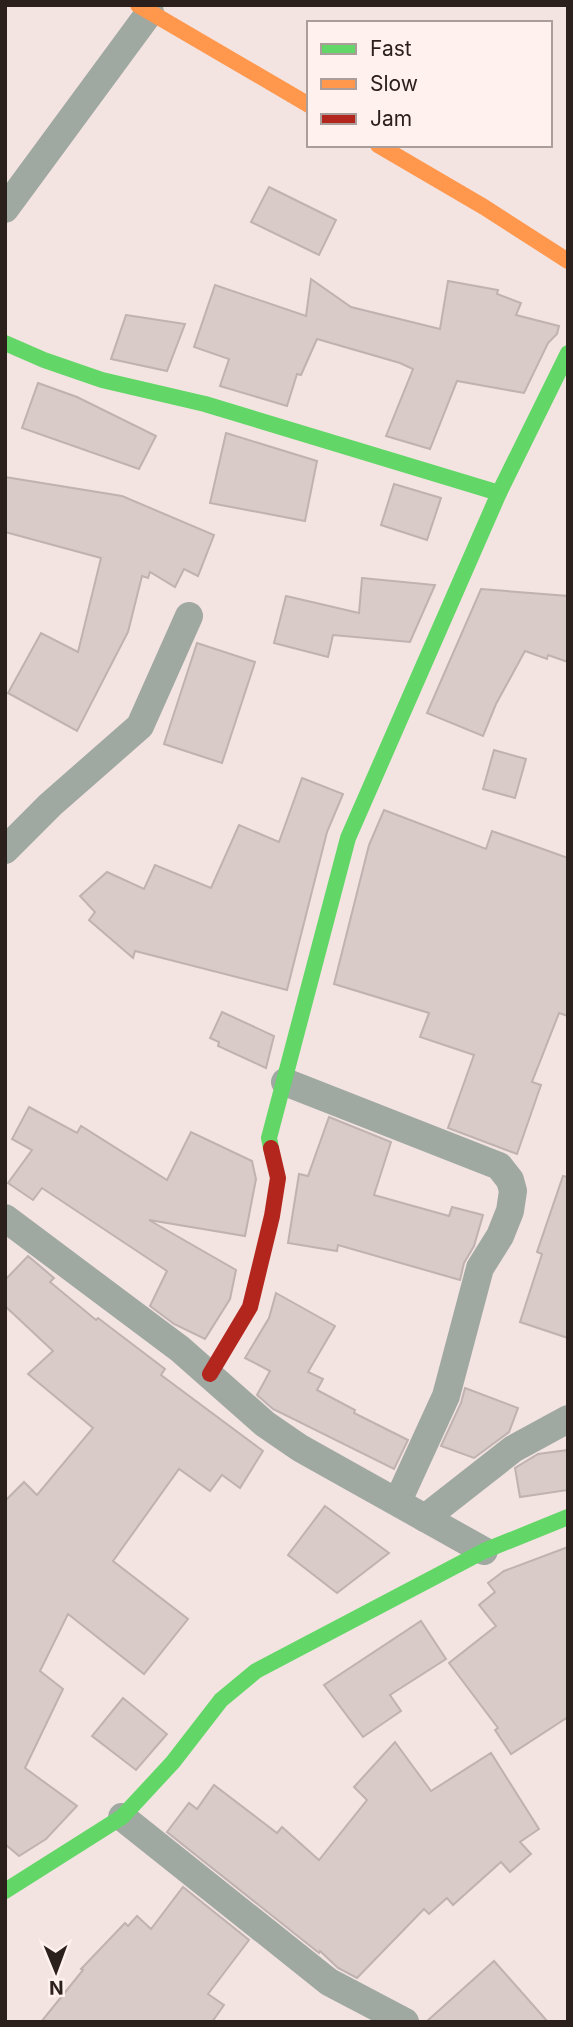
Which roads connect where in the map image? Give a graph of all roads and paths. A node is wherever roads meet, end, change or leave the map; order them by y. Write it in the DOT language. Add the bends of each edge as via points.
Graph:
graph roads {
  1 [pos="144,9"];
  2 [pos="307,104"];
  3 [pos="381,147"];
  4 [pos="5,209"];
  5 [pos="568,261"];
  6 [pos="5,343"];
  7 [pos="568,353"];
  8 [pos="499,493"];
  9 [pos="189,616"];
  10 [pos="5,850"];
  11 [pos="285,1082"];
  12 [pos="5,1218"];
  13 [pos="210,1374"];
  14 [pos="568,1419"];
  15 [pos="398,1501"];
  16 [pos="568,1517"];
  17 [pos="425,1518"];
  18 [pos="484,1551"];
  19 [pos="122,1817"];
  20 [pos="5,1891"];
  21 [pos="405,2022"];
  1 -- 2 [label="street"];
  1 -- 4 [label="street"];
  3 -- 5 [label="street"];
  6 -- 8 [label="street" via="102,380 205,404"];
  7 -- 8 [label="street"];
  8 -- 11 [label="street" via="348,838"];
  9 -- 10 [label="street" via="140,726"];
  11 -- 13 [label="street" via="269,1138 278,1178 250,1307"];
  11 -- 15 [label="street" via="499,1166 513,1191 500,1236 480,1268 446,1396"];
  12 -- 13 [label="street"];
  13 -- 15 [label="street" via="265,1424 300,1448"];
  14 -- 17 [label="street" via="513,1449"];
  15 -- 17 [label="street"];
  16 -- 18 [label="street"];
  17 -- 18 [label="street"];
  18 -- 19 [label="street" via="256,1671 221,1700"];
  19 -- 20 [label="street"];
  19 -- 21 [label="street" via="329,1982"];
}
